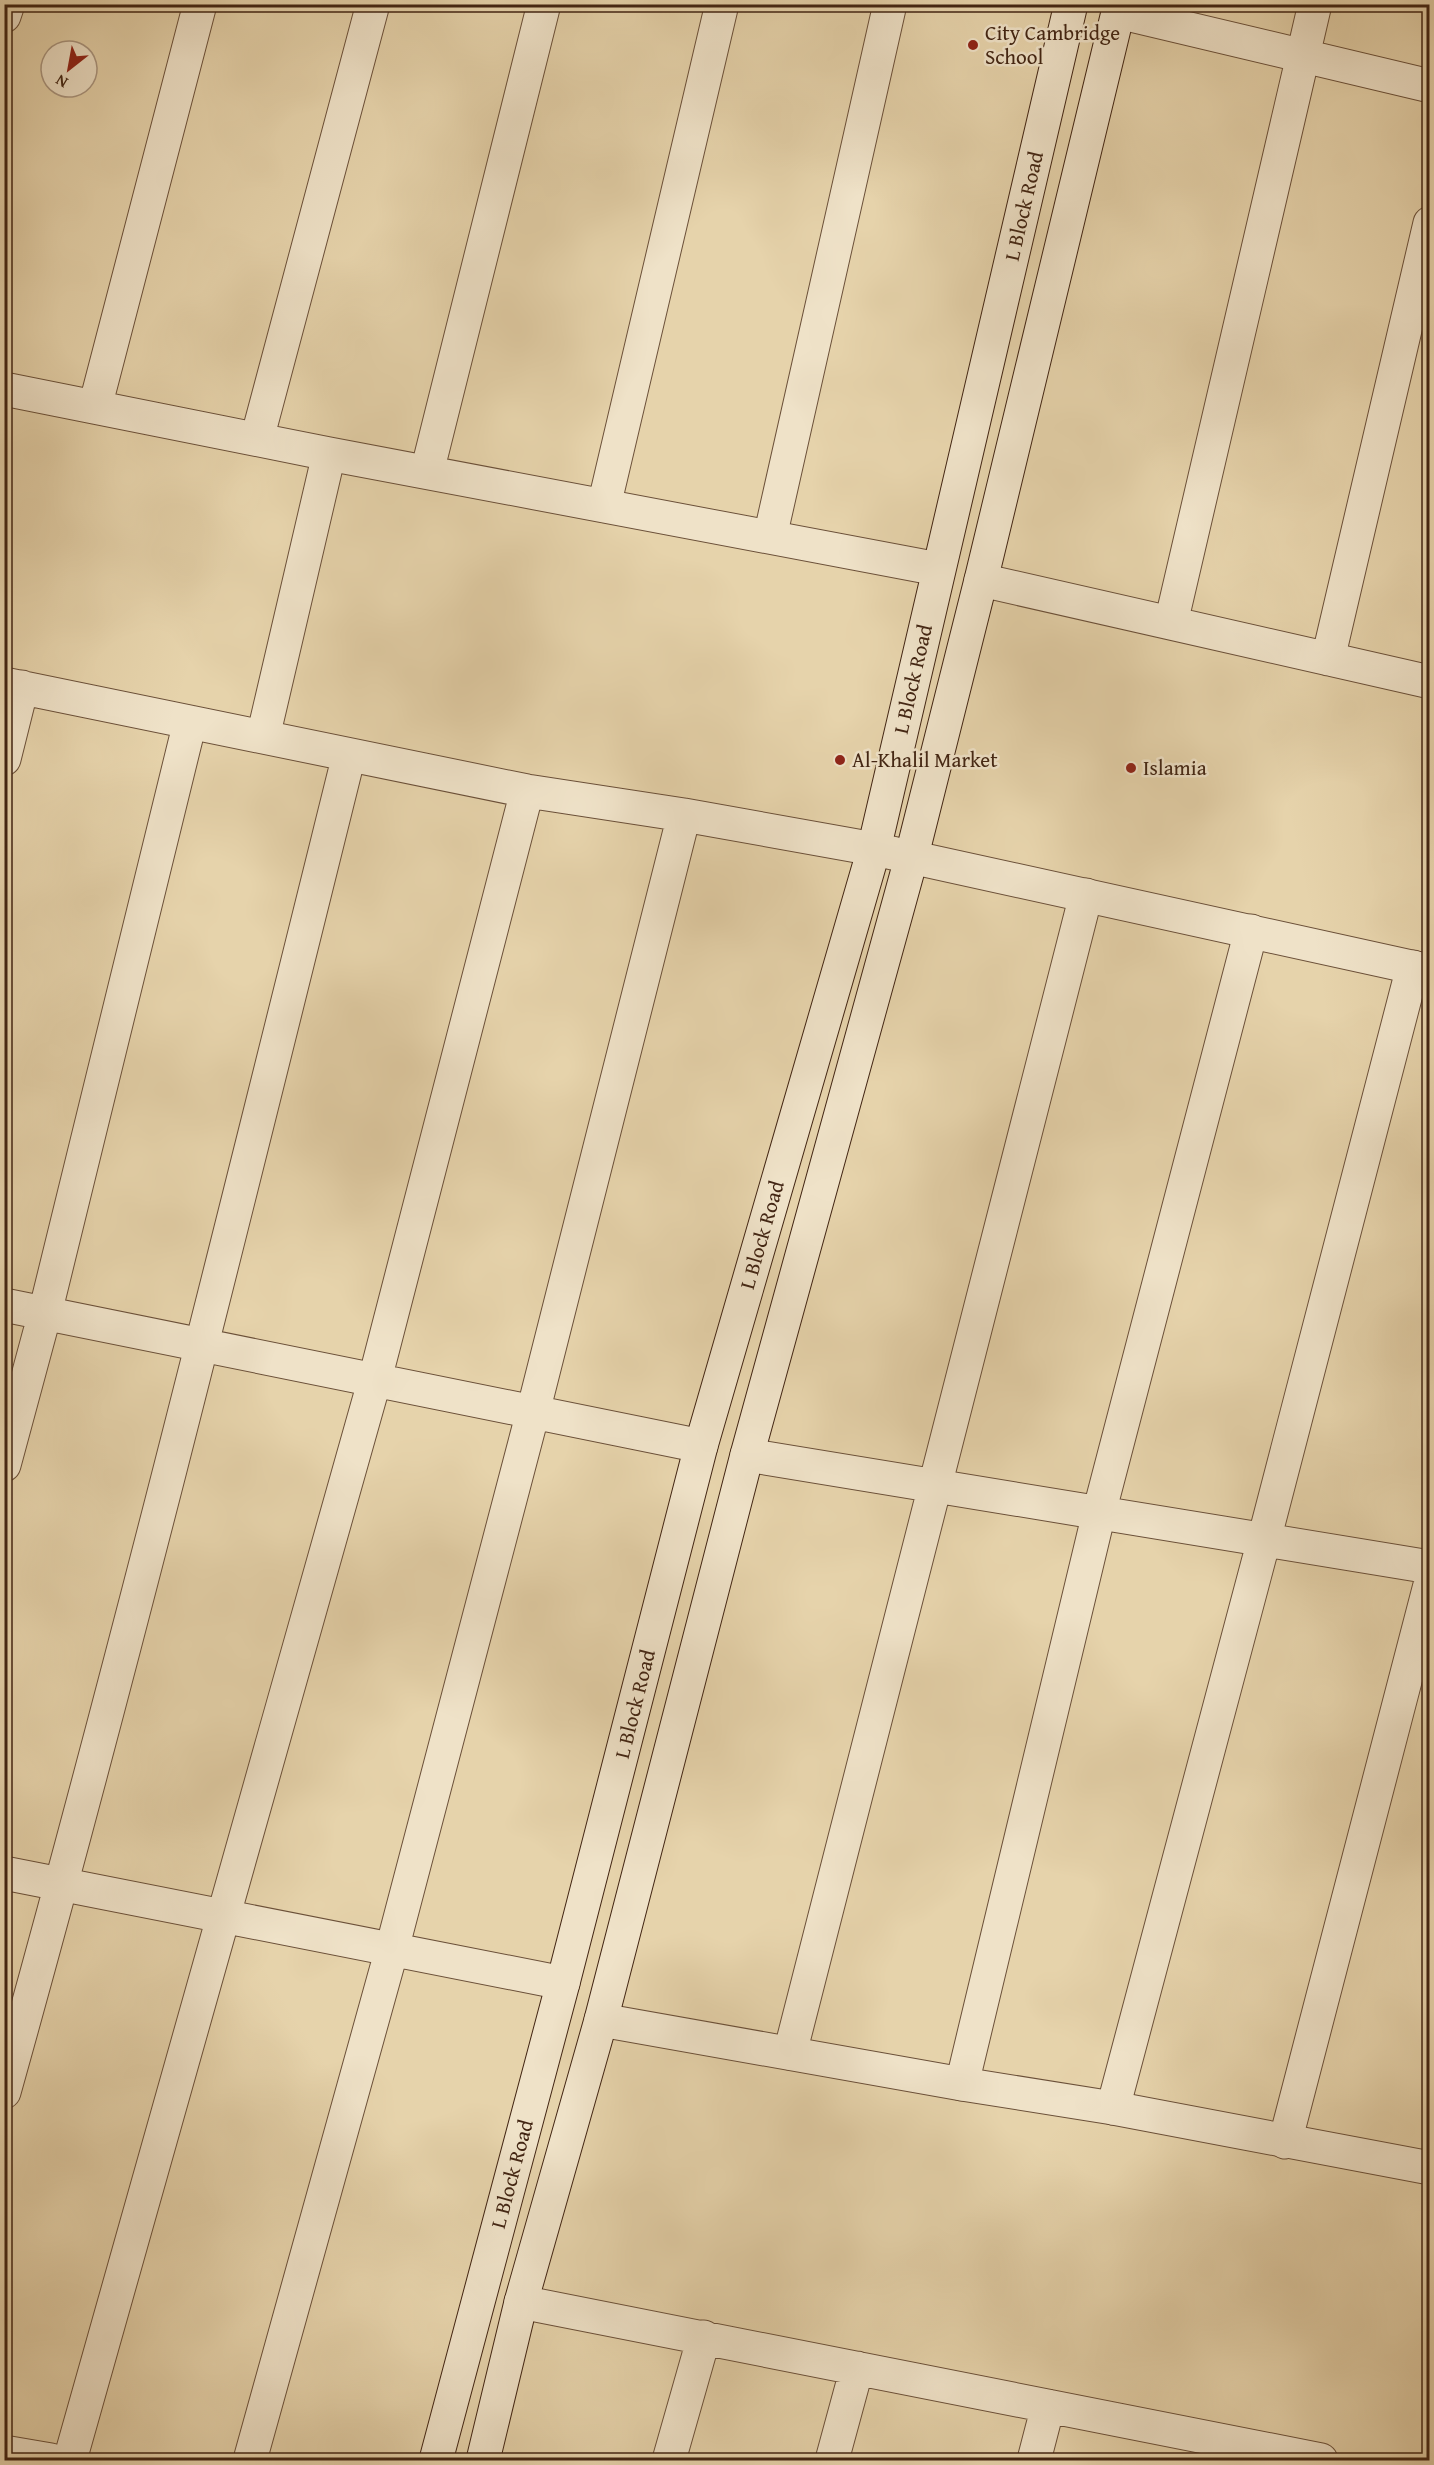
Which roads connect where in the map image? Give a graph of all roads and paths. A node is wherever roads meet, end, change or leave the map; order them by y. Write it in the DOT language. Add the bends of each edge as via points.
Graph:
graph roads {
  1 [pos="8,4"];
  2 [pos="200,4"];
  3 [pos="374,4"];
  4 [pos="544,4"];
  5 [pos="722,4"];
  6 [pos="891,4"];
  7 [pos="1071,4"];
  8 [pos="1315,4"];
  9 [pos="1119,8"];
  10 [pos="4,16"];
  11 [pos="1303,56"];
  12 [pos="1430,86"];
  13 [pos="1430,224"];
  14 [pos="4,388"];
  15 [pos="95,407"];
  16 [pos="257,439"];
  17 [pos="329,453"];
  18 [pos="427,472"];
  19 [pos="604,506"];
  20 [pos="770,537"];
  21 [pos="938,570"];
  22 [pos="981,580"];
  23 [pos="1171,622"];
  24 [pos="1328,659"];
  25 [pos="1430,682"];
  26 [pos="13,686"];
  27 [pos="190,722"];
  28 [pos="263,737"];
  29 [pos="349,755"];
  30 [pos="4,759"];
  31 [pos="526,791"];
  32 [pos="684,815"];
  33 [pos="874,849"];
  34 [pos="911,859"];
  35 [pos="1086,895"];
  36 [pos="1251,931"];
  37 [pos="1421,969"];
  38 [pos="4,1305"];
  39 [pos="45,1313"];
  40 [pos="202,1345"];
  41 [pos="375,1380"];
  42 [pos="533,1412"];
  43 [pos="701,1446"];
  44 [pos="747,1455"];
  45 [pos="4,1465"];
  46 [pos="933,1486"];
  47 [pos="1100,1513"];
  48 [pos="1264,1540"];
  49 [pos="1430,1567"];
  50 [pos="1430,1585"];
  51 [pos="4,1873"];
  52 [pos="62,1884"];
  53 [pos="222,1916"];
  54 [pos="392,1949"];
  55 [pos="563,1983"];
  56 [pos="601,2020"];
  57 [pos="790,2053"];
  58 [pos="962,2084"];
  59 [pos="4,2092"];
  60 [pos="1113,2108"];
  61 [pos="1285,2142"];
  62 [pos="1430,2168"];
  63 [pos="521,2302"];
  64 [pos="704,2337"];
  65 [pos="857,2368"];
  66 [pos="1048,2406"];
  67 [pos="4,2452"];
  68 [pos="51,2460"];
  69 [pos="70,2460"];
  70 [pos="250,2460"];
  71 [pos="436,2460"];
  72 [pos="483,2460"];
  73 [pos="669,2460"];
  74 [pos="832,2460"];
  75 [pos="1034,2460"];
  76 [pos="1322,2460"];
  1 -- 10 [label="street"];
  2 -- 15 [label="street"];
  3 -- 16 [label="street"];
  4 -- 18 [label="street"];
  5 -- 19 [label="street"];
  6 -- 20 [label="street"];
  7 -- 21 [label="street, L Block Road"];
  8 -- 11 [label="street"];
  9 -- 11 [label="street"];
  9 -- 22 [label="street, L Block Road"];
  11 -- 12 [label="street"];
  11 -- 23 [label="street"];
  13 -- 24 [label="street"];
  14 -- 15 [label="street"];
  15 -- 16 [label="street"];
  16 -- 17 [label="street"];
  17 -- 18 [label="street"];
  17 -- 28 [label="street"];
  18 -- 19 [label="street"];
  19 -- 20 [label="street"];
  20 -- 21 [label="street"];
  21 -- 33 [label="street, L Block Road"];
  22 -- 23 [label="street"];
  22 -- 34 [label="street, L Block Road"];
  23 -- 24 [label="street"];
  24 -- 25 [label="street"];
  26 -- 27 [label="street"];
  26 -- 30 [label="street"];
  27 -- 28 [label="street"];
  27 -- 39 [label="street"];
  28 -- 29 [label="street"];
  29 -- 31 [label="street"];
  29 -- 40 [label="street"];
  31 -- 32 [label="street"];
  31 -- 41 [label="street"];
  32 -- 33 [label="street"];
  32 -- 42 [label="street"];
  33 -- 34 [label="street"];
  33 -- 43 [label="street, L Block Road"];
  34 -- 35 [label="street"];
  34 -- 44 [label="street, L Block Road"];
  35 -- 36 [label="street"];
  35 -- 46 [label="street"];
  36 -- 37 [label="street"];
  36 -- 47 [label="street"];
  37 -- 48 [label="street"];
  38 -- 39 [label="street"];
  39 -- 40 [label="street"];
  39 -- 45 [label="street"];
  40 -- 41 [label="street"];
  40 -- 52 [label="street"];
  41 -- 42 [label="street"];
  41 -- 53 [label="street"];
  42 -- 43 [label="street"];
  42 -- 54 [label="street"];
  43 -- 55 [label="street, L Block Road"];
  44 -- 46 [label="street"];
  44 -- 56 [label="street, L Block Road"];
  46 -- 47 [label="street"];
  46 -- 57 [label="street"];
  47 -- 48 [label="street"];
  47 -- 58 [label="street"];
  48 -- 49 [label="street"];
  48 -- 60 [label="street"];
  50 -- 61 [label="street"];
  51 -- 52 [label="street"];
  52 -- 53 [label="street"];
  52 -- 59 [label="street"];
  53 -- 54 [label="street"];
  53 -- 69 [label="street"];
  54 -- 55 [label="street"];
  54 -- 70 [label="street"];
  55 -- 71 [label="street, L Block Road"];
  56 -- 57 [label="street"];
  56 -- 63 [label="street, L Block Road"];
  57 -- 58 [label="street"];
  58 -- 60 [label="street"];
  60 -- 61 [label="street"];
  61 -- 62 [label="street"];
  63 -- 64 [label="street"];
  63 -- 72 [label="street, L Block Road"];
  64 -- 65 [label="street"];
  64 -- 73 [label="street"];
  65 -- 66 [label="street"];
  65 -- 74 [label="street"];
  66 -- 75 [label="street"];
  66 -- 76 [label="street"];
  67 -- 68 [label="street"];
}
